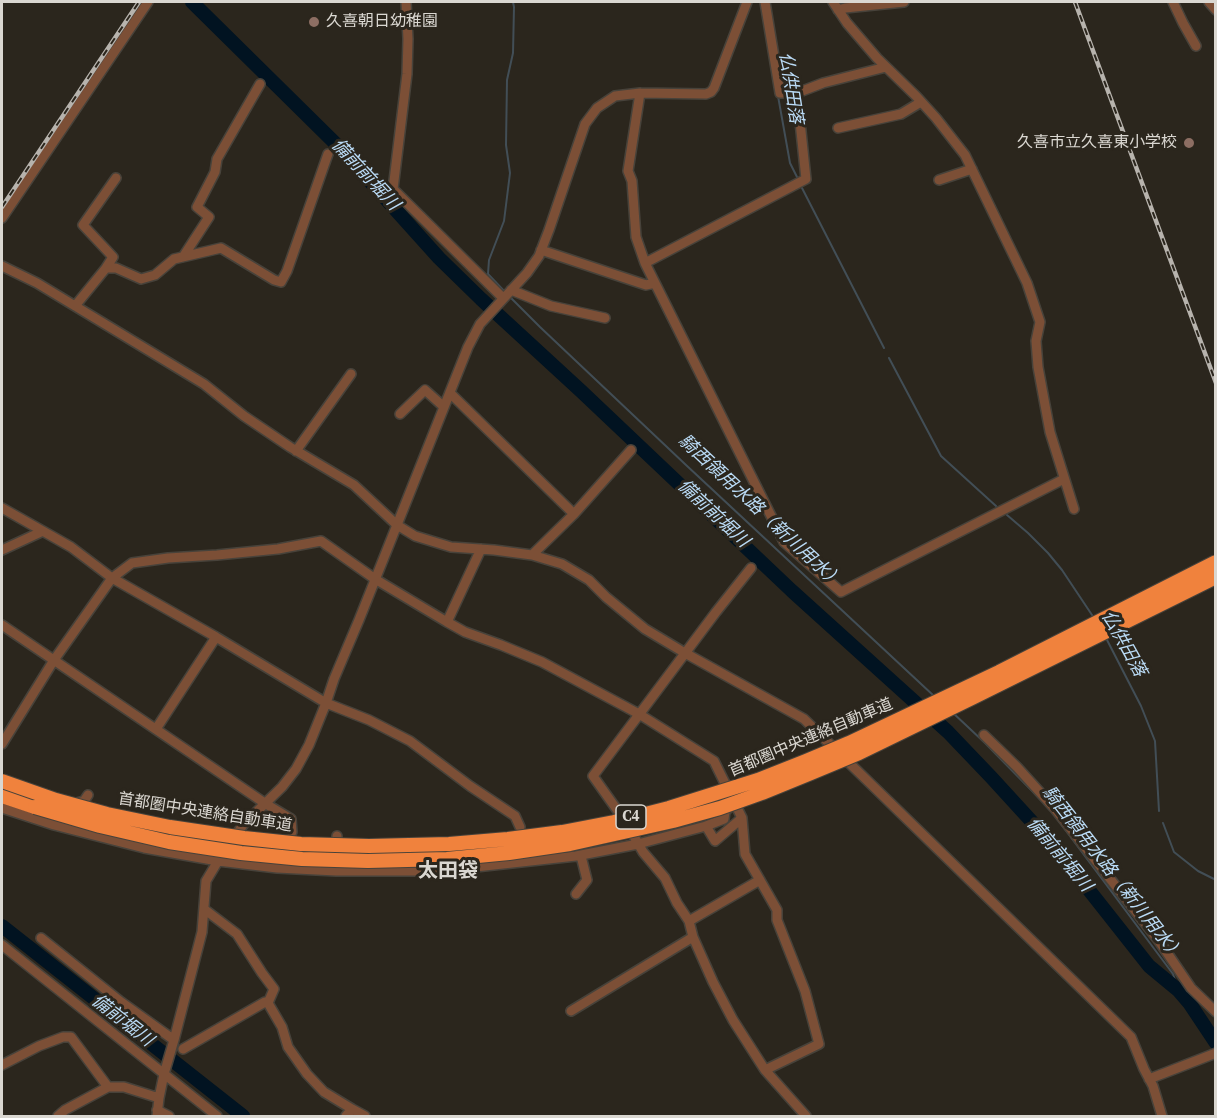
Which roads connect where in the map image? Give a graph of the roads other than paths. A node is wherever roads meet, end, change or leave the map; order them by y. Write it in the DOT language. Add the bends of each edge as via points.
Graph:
graph roads {
  1 [pos="148,2"];
  2 [pos="406,2"];
  3 [pos="747,2"];
  4 [pos="765,2"];
  5 [pos="904,2"];
  6 [pos="1173,2"];
  7 [pos="1209,2"];
  8 [pos="835,6"];
  9 [pos="1215,10"];
  10 [pos="1196,46"];
  11 [pos="886,67"];
  12 [pos="260,84"];
  13 [pos="640,93"];
  14 [pos="797,93"];
  15 [pos="921,102"];
  16 [pos="838,128"];
  17 [pos="328,154"];
  18 [pos="972,169"];
  19 [pos="116,178"];
  20 [pos="939,180"];
  21 [pos="2,218"];
  22 [pos="541,250"];
  23 [pos="183,257"];
  24 [pos="645,263"];
  25 [pos="2,266"];
  26 [pos="106,268"];
  27 [pos="656,283"];
  28 [pos="511,290"];
  29 [pos="503,298"];
  30 [pos="75,306"];
  31 [pos="605,318"];
  32 [pos="351,374"];
  33 [pos="450,393"];
  34 [pos="444,407"];
  35 [pos="400,414"];
  36 [pos="631,450"];
  37 [pos="296,451"];
  38 [pos="1064,480"];
  39 [pos="2,508"];
  40 [pos="1074,509"];
  41 [pos="574,514"];
  42 [pos="397,525"];
  43 [pos="41,532"];
  44 [pos="481,549"];
  45 [pos="2,550"];
  46 [pos="532,555"];
  47 [pos="1215,562"];
  48 [pos="751,568"];
  49 [pos="1215,577"];
  50 [pos="112,578"];
  51 [pos="375,579"];
  52 [pos="447,622"];
  53 [pos="2,626"];
  54 [pos="216,637"];
  55 [pos="685,653"];
  56 [pos="54,660"];
  57 [pos="326,703"];
  58 [pos="639,714"];
  59 [pos="156,729"];
  60 [pos="984,735"];
  61 [pos="2,744"];
  62 [pos="2,781"];
  63 [pos="88,795"];
  64 [pos="2,796"];
  65 [pos="733,801"];
  66 [pos="266,804"];
  67 [pos="2,808"];
  68 [pos="742,818"];
  69 [pos="54,825"];
  70 [pos="540,825"];
  71 [pos="706,826"];
  72 [pos="520,827"];
  73 [pos="292,832"];
  74 [pos="336,836"];
  75 [pos="638,844"];
  76 [pos="579,856"];
  77 [pos="218,861"];
  78 [pos="336,871"];
  79 [pos="760,880"];
  80 [pos="576,894"];
  81 [pos="204,909"];
  82 [pos="689,921"];
  83 [pos="693,937"];
  84 [pos="40,938"];
  85 [pos="2,945"];
  86 [pos="268,1003"];
  87 [pos="1214,1009"];
  88 [pos="571,1011"];
  89 [pos="174,1040"];
  90 [pos="183,1048"];
  91 [pos="1211,1055"];
  92 [pos="2,1065"];
  93 [pos="765,1070"];
  94 [pos="164,1074"];
  95 [pos="1149,1079"];
  96 [pos="108,1088"];
  97 [pos="159,1098"];
  98 [pos="157,1113"];
  99 [pos="349,1113"];
  100 [pos="58,1116"];
  101 [pos="169,1116"];
  102 [pos="218,1116"];
  103 [pos="365,1116"];
  104 [pos="806,1116"];
  105 [pos="1162,1116"];
  1 -- 21 [label="street"];
  2 -- 29 [label="street" via="407,74 393,189"];
  3 -- 13 [label="street" via="711,92"];
  4 -- 14 [label="street" via="780,93"];
  5 -- 8 [label="street"];
  6 -- 10 [label="street"];
  7 -- 9 [label="street"];
  8 -- 11 [label="street"];
  11 -- 14 [label="street"];
  11 -- 15 [label="street"];
  12 -- 23 [label="street" via="217,159 197,207 209,217"];
  13 -- 22 [label="street" via="615,96 597,108 585,124"];
  13 -- 24 [label="street" via="628,171 636,237"];
  14 -- 24 [label="street" via="806,179"];
  15 -- 16 [label="street" via="901,114"];
  15 -- 18 [label="street"];
  17 -- 23 [label="street" via="281,282 221,248"];
  18 -- 20 [label="street"];
  18 -- 38 [label="street" via="1027,283 1040,322 1036,341 1038,367"];
  19 -- 26 [label="street" via="82,225 113,257"];
  22 -- 27 [label="street" via="646,285"];
  22 -- 28 [label="street"];
  23 -- 26 [label="street" via="174,259 155,276 141,279"];
  24 -- 27 [label="street"];
  25 -- 30 [label="street"];
  26 -- 30 [label="street"];
  27 -- 38 [label="street" via="784,542 841,592"];
  28 -- 29 [label="street"];
  28 -- 31 [label="street" via="551,306"];
  29 -- 33 [label="street" via="480,324"];
  30 -- 37 [label="street" via="204,384"];
  32 -- 37 [label="street"];
  33 -- 34 [label="street"];
  33 -- 41 [label="street"];
  34 -- 35 [label="street" via="425,390"];
  34 -- 42 [label="street"];
  36 -- 41 [label="street"];
  37 -- 42 [label="street" via="354,485"];
  38 -- 40 [label="street"];
  39 -- 43 [label="street"];
  41 -- 46 [label="street"];
  42 -- 44 [label="street" via="416,536 451,547"];
  42 -- 51 [label="street"];
  43 -- 45 [label="street"];
  43 -- 50 [label="street"];
  44 -- 46 [label="street"];
  44 -- 52 [label="street"];
  46 -- 55 [label="street" via="562,564 589,580 645,629"];
  47 -- 62 [label="highway, 首都圏中央連絡自動車道 / C4, bridge" via="999,672 806,761 669,808 562,832 449,844 301,844 138,821"];
  48 -- 55 [label="street"];
  49 -- 64 [label="highway, 首都圏中央連絡自動車道 / C4, bridge" via="811,773 710,811 570,844 447,859 302,859 169,842 63,816"];
  50 -- 51 [label="street" via="132,562 278,549 321,541"];
  50 -- 54 [label="street"];
  50 -- 56 [label="street"];
  51 -- 52 [label="street"];
  51 -- 57 [label="street"];
  52 -- 58 [label="street" via="542,662"];
  53 -- 56 [label="street"];
  54 -- 57 [label="street"];
  54 -- 59 [label="street"];
  55 -- 58 [label="street"];
  55 -- 95 [label="street" via="804,718 1131,1037"];
  56 -- 59 [label="street"];
  56 -- 61 [label="street"];
  57 -- 66 [label="street" via="296,769"];
  57 -- 72 [label="street" via="410,741 515,816"];
  58 -- 65 [label="street" via="714,761"];
  58 -- 75 [label="street" via="593,776"];
  59 -- 66 [label="street"];
  60 -- 87 [label="street" via="1056,810 1191,988"];
  63 -- 69 [label="street" via="84,801 61,806"];
  65 -- 68 [label="street"];
  65 -- 71 [label="street" via="724,819"];
  66 -- 73 [label="street" via="291,819"];
  66 -- 77 [label="street" via="243,825"];
  67 -- 69 [label="street"];
  68 -- 71 [label="street" via="715,841"];
  68 -- 79 [label="street" via="745,854"];
  69 -- 77 [label="street" via="144,848"];
  70 -- 76 [label="street" via="546,835 566,844"];
  71 -- 75 [label="street"];
  74 -- 78 [label="street"];
  75 -- 76 [label="street"];
  75 -- 82 [label="street" via="665,878"];
  76 -- 78 [label="street" via="439,871"];
  76 -- 80 [label="street" via="587,880"];
  77 -- 78 [label="street"];
  77 -- 81 [label="street" via="206,882"];
  79 -- 82 [label="street"];
  79 -- 93 [label="street" via="777,910 777,921 805,991 819,1044"];
  81 -- 86 [label="street" via="243,941 274,989"];
  81 -- 89 [label="street" via="202,932"];
  82 -- 83 [label="street"];
  83 -- 88 [label="street"];
  83 -- 93 [label="street" via="733,1020"];
  84 -- 89 [label="street"];
  85 -- 94 [label="street"];
  86 -- 90 [label="street"];
  86 -- 99 [label="street" via="288,1047 307,1074"];
  89 -- 94 [label="street"];
  91 -- 95 [label="street"];
  92 -- 96 [label="street" via="39,1046 71,1037"];
  93 -- 104 [label="street"];
  94 -- 97 [label="street"];
  94 -- 102 [label="street"];
  95 -- 105 [label="street"];
  96 -- 97 [label="street" via="124,1087"];
  96 -- 100 [label="street"];
  97 -- 98 [label="street"];
  98 -- 101 [label="street"];
  99 -- 103 [label="street"];
}
